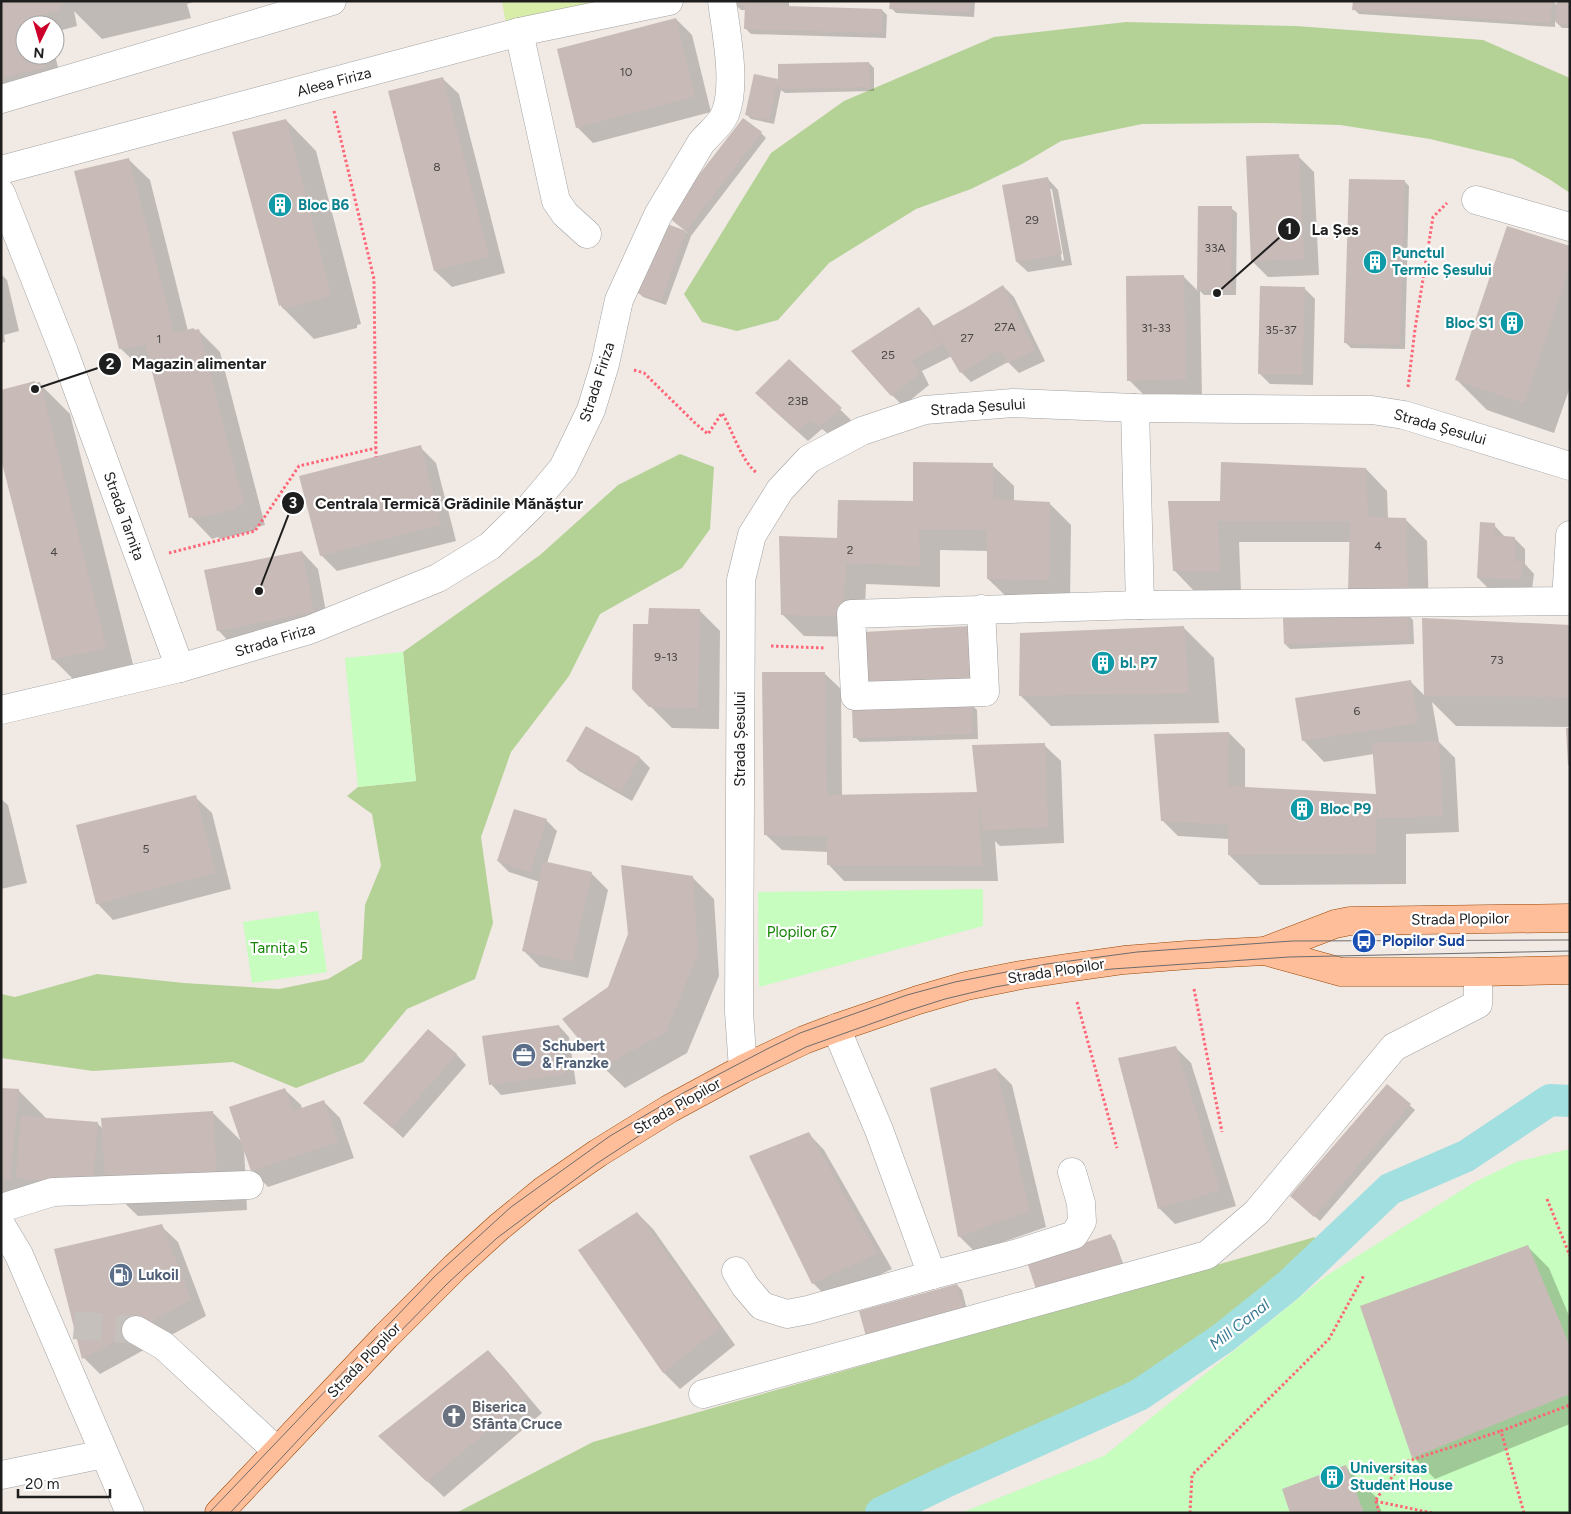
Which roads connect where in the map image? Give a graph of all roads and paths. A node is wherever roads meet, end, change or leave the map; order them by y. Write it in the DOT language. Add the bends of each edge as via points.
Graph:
graph roads {
  1 [pos="332,1"];
  2 [pos="669,1"];
  3 [pos="722,1"];
  4 [pos="519,32"];
  5 [pos="327,83"];
  6 [pos="1,99"];
  7 [pos="1,170"];
  8 [pos="1,194"];
  9 [pos="1476,200"];
  10 [pos="1570,227"];
  11 [pos="9,232"];
  12 [pos="587,234"];
  13 [pos="605,364"];
  14 [pos="1135,408"];
  15 [pos="1404,415"];
  16 [pos="376,448"];
  17 [pos="376,457"];
  18 [pos="1570,466"];
  19 [pos="780,490"];
  20 [pos="1570,534"];
  21 [pos="140,560"];
  22 [pos="1140,605"];
  23 [pos="980,609"];
  24 [pos="740,646"];
  25 [pos="853,648"];
  26 [pos="180,668"];
  27 [pos="1,710"];
  28 [pos="1570,918"];
  29 [pos="1265,951"];
  30 [pos="1570,970"];
  31 [pos="1478,972"];
  32 [pos="1194,989"];
  33 [pos="1077,1002"];
  34 [pos="836,1028"];
  35 [pos="743,1069"];
  36 [pos="1222,1132"];
  37 [pos="1117,1148"];
  38 [pos="1072,1172"];
  39 [pos="249,1186"];
  40 [pos="1547,1199"];
  41 [pos="1,1208"];
  42 [pos="1,1225"];
  43 [pos="1570,1256"];
  44 [pos="736,1271"];
  45 [pos="932,1275"];
  46 [pos="1364,1275"];
  47 [pos="136,1330"];
  48 [pos="704,1394"];
  49 [pos="1570,1405"];
  50 [pos="1501,1431"];
  51 [pos="277,1451"];
  52 [pos="104,1454"];
  53 [pos="1,1475"];
  54 [pos="1376,1501"];
  55 [pos="130,1513"];
  56 [pos="219,1513"];
  57 [pos="1190,1513"];
  58 [pos="1379,1513"];
  59 [pos="1432,1513"];
  60 [pos="1524,1513"];
  1 -- 6 [label="street"];
  2 -- 4 [label="street, Aleea Firiza"];
  3 -- 13 [label="street, Strada Firiza" via="730,76 725,113 718,127 700,143 658,215 619,300"];
  4 -- 5 [label="street, Aleea Firiza"];
  4 -- 12 [label="street" via="556,201 564,214"];
  5 -- 7 [label="street, Aleea Firiza"];
  5 -- 16 [label="path" via="374,279"];
  8 -- 11 [label="street, Strada Tarnița"];
  9 -- 10 [label="street"];
  9 -- 15 [label="path" via="1450,199 1433,217"];
  11 -- 21 [label="street, Strada Tarnița" via="64,352"];
  13 -- 19 [label="path" via="644,373 708,434 722,413 752,469"];
  13 -- 26 [label="street, Strada Firiza" via="591,410 563,468 531,506 490,546 438,578 309,630"];
  14 -- 15 [label="street, Strada Șesului" via="1363,410"];
  14 -- 19 [label="street, Strada Șesului" via="1013,403 925,410 862,431 809,459"];
  14 -- 22 [label="street"];
  15 -- 18 [label="street, Strada Șesului"];
  16 -- 17 [label="path"];
  16 -- 21 [label="path" via="298,466 256,531"];
  19 -- 24 [label="street, Strada Șesului" via="752,535 741,580"];
  20 -- 22 [label="street" via="1566,600"];
  21 -- 26 [label="street, Strada Tarnița"];
  22 -- 23 [label="street"];
  23 -- 25 [label="street" via="851,614"];
  23 -- 25 [label="street" via="985,692 855,696"];
  24 -- 25 [label="path"];
  24 -- 35 [label="street, Strada Șesului" via="739,1012"];
  26 -- 27 [label="street"];
  28 -- 29 [label="main road, Strada Plopilor" via="1350,921"];
  29 -- 31 [label="main road, Strada Plopilor" via="1341,972"];
  29 -- 34 [label="main road, Strada Plopilor" via="1124,960 1021,975 966,986"];
  30 -- 31 [label="main road, Strada Plopilor"];
  31 -- 48 [label="street" via="1478,1004 1394,1046 1258,1212 1207,1255"];
  32 -- 36 [label="path"];
  33 -- 37 [label="path"];
  34 -- 35 [label="main road, Strada Plopilor"];
  34 -- 45 [label="street" via="880,1130"];
  35 -- 51 [label="main road, Strada Plopilor" via="598,1153 499,1226 386,1336"];
  38 -- 45 [label="street" via="1081,1203 1082,1222 1074,1235"];
  39 -- 41 [label="street" via="53,1192"];
  40 -- 43 [label="path"];
  42 -- 52 [label="street" via="63,1328"];
  44 -- 45 [label="street" via="762,1306 787,1314"];
  46 -- 57 [label="path" via="1329,1339 1192,1476"];
  47 -- 51 [label="street" via="164,1346"];
  49 -- 50 [label="path"];
  50 -- 54 [label="path" via="1402,1463"];
  50 -- 60 [label="path"];
  51 -- 56 [label="main road, Strada Plopilor"];
  52 -- 53 [label="street"];
  52 -- 55 [label="street"];
  54 -- 58 [label="path"];
  54 -- 59 [label="path"];
}
